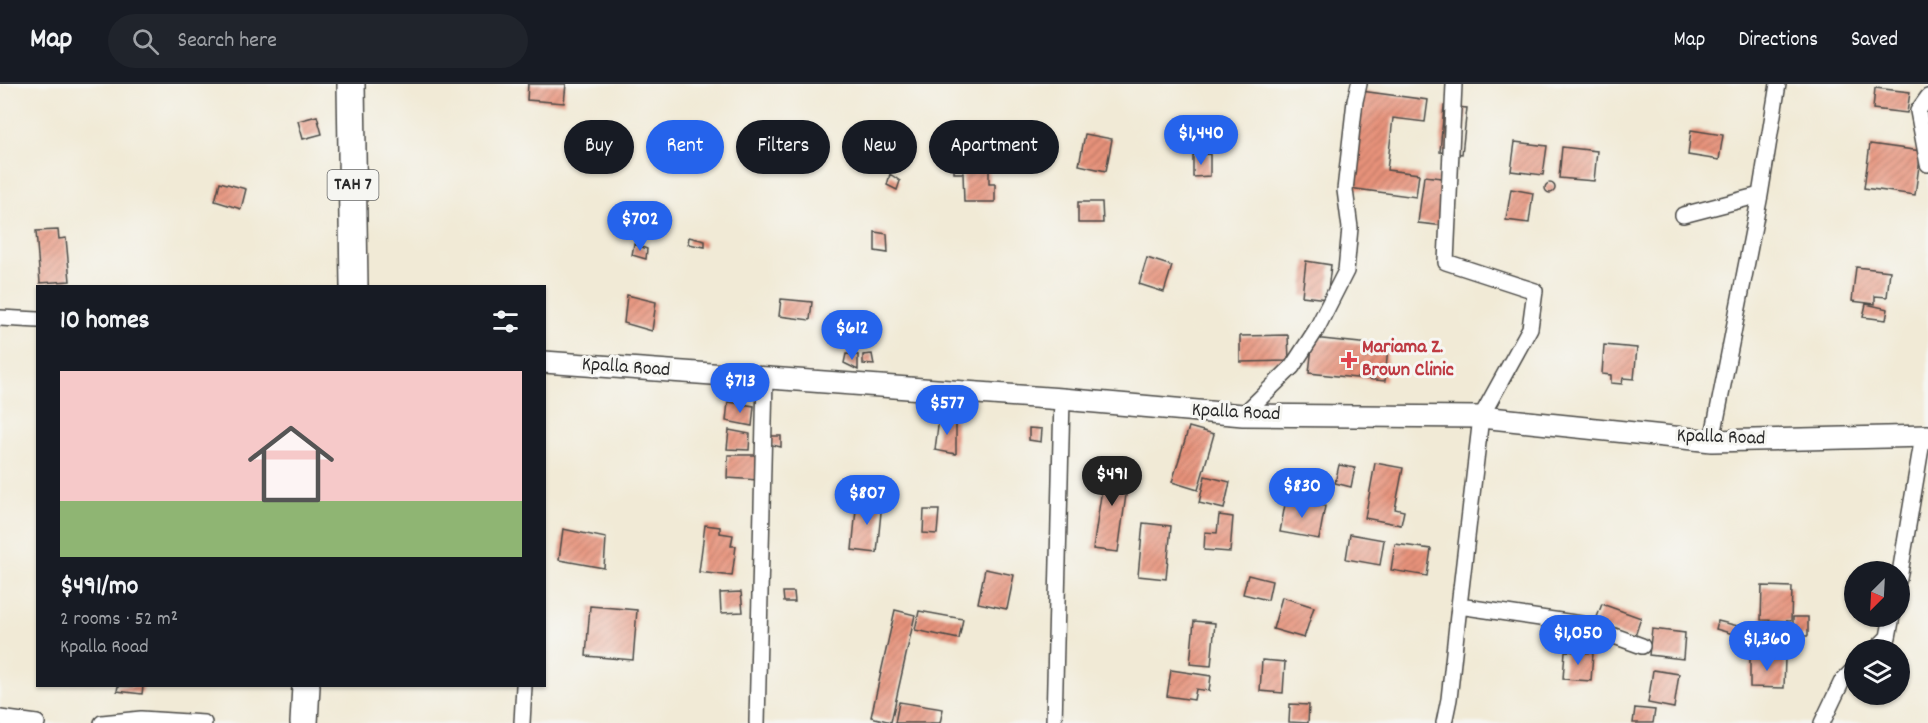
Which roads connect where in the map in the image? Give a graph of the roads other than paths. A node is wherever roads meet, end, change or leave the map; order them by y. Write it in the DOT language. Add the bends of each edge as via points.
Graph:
graph roads {
  1 [pos="351,84"];
  2 [pos="1359,84"];
  3 [pos="1454,84"];
  4 [pos="1778,84"];
  5 [pos="1928,97"];
  6 [pos="1928,164"];
  7 [pos="1760,195"];
  8 [pos="1683,215"];
  9 [pos="354,285"];
  10 [pos="0,318"];
  11 [pos="36,320"];
  12 [pos="546,362"];
  13 [pos="765,378"];
  14 [pos="1062,399"];
  15 [pos="1243,415"];
  16 [pos="1481,417"];
  17 [pos="1926,436"];
  18 [pos="1712,441"];
  19 [pos="1902,561"];
  20 [pos="1459,606"];
  21 [pos="1642,646"];
  22 [pos="1844,679"];
  23 [pos="306,687"];
  24 [pos="524,687"];
  25 [pos="0,718"];
  26 [pos="37,723"];
  27 [pos="102,723"];
  28 [pos="204,723"];
  29 [pos="304,723"];
  30 [pos="522,723"];
  31 [pos="757,723"];
  32 [pos="1054,723"];
  33 [pos="1444,723"];
  34 [pos="1822,723"];
  1 -- 9 [label="highway, TAH 7"];
  2 -- 15 [label="street" via="1345,190 1350,228 1346,271 1292,367"];
  3 -- 16 [label="street" via="1446,262 1535,291 1530,328"];
  4 -- 7 [label="street"];
  5 -- 6 [label="street" via="1918,111"];
  7 -- 8 [label="street"];
  7 -- 18 [label="street"];
  10 -- 11 [label="street"];
  12 -- 13 [label="street, Kpalla Road"];
  13 -- 14 [label="street, Kpalla Road"];
  13 -- 31 [label="street"];
  14 -- 15 [label="street, Kpalla Road"];
  14 -- 32 [label="street"];
  15 -- 16 [label="street, Kpalla Road"];
  16 -- 18 [label="street, Kpalla Road"];
  16 -- 20 [label="street"];
  17 -- 18 [label="street, Kpalla Road"];
  17 -- 19 [label="street"];
  20 -- 21 [label="street" via="1581,624"];
  20 -- 33 [label="street"];
  22 -- 34 [label="street"];
  23 -- 29 [label="highway"];
  24 -- 30 [label="street"];
  25 -- 26 [label="street"];
  27 -- 28 [label="street" via="141,719"];
}
